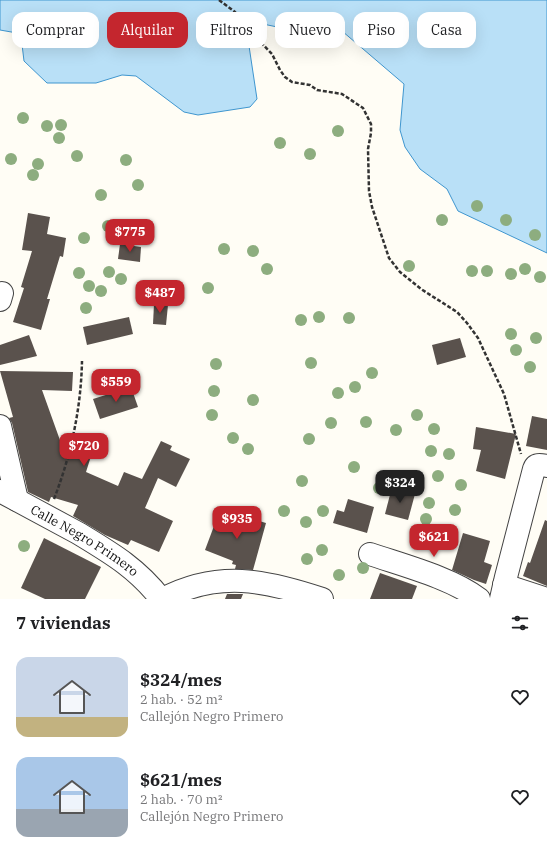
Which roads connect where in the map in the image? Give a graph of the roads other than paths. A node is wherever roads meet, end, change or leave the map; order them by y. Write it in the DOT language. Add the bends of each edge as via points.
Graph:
graph roads {
  1 [pos="0,426"];
  2 [pos="541,466"];
  3 [pos="8,496"];
  4 [pos="370,554"];
  5 [pos="503,592"];
  6 [pos="162,599"];
  7 [pos="322,599"];
  8 [pos="479,599"];
  9 [pos="547,599"];
  1 -- 3 [label="street"];
  2 -- 5 [label="street"];
  3 -- 6 [label="street, Calle Negro Primero" via="48,516 121,560"];
  4 -- 8 [label="street" via="438,578"];
  5 -- 9 [label="street"];
  6 -- 7 [label="street" via="194,586 223,580 242,580 293,589"];
}
